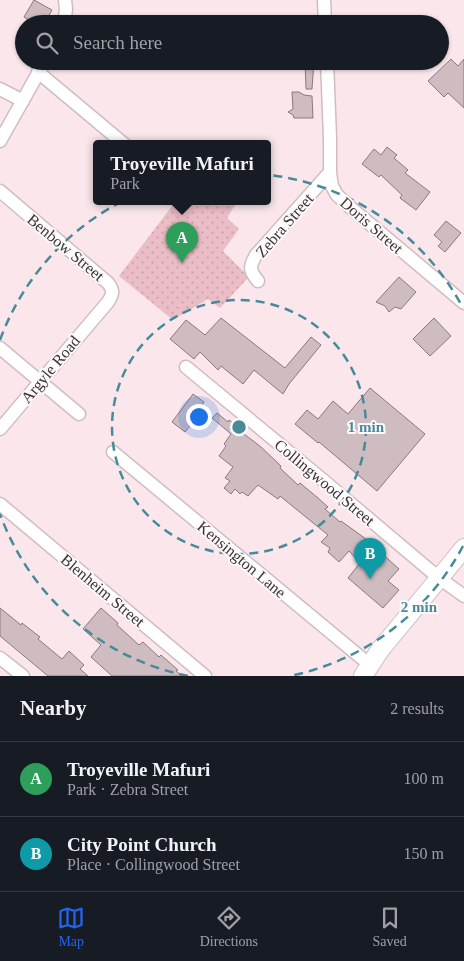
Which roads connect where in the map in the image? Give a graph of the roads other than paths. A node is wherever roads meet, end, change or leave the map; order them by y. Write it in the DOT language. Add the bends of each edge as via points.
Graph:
graph roads {
  1 [pos="65,0"];
  2 [pos="324,0"];
  3 [pos="65,15"];
  4 [pos="325,15"];
  5 [pos="40,70"];
  6 [pos="45,70"];
  7 [pos="327,70"];
  8 [pos="0,89"];
  9 [pos="23,101"];
  10 [pos="120,140"];
  11 [pos="0,141"];
  12 [pos="330,172"];
  13 [pos="0,191"];
  14 [pos="258,281"];
  15 [pos="464,303"];
  16 [pos="100,309"];
  17 [pos="0,348"];
  18 [pos="186,367"];
  19 [pos="39,381"];
  20 [pos="79,414"];
  21 [pos="0,429"];
  22 [pos="113,452"];
  23 [pos="0,504"];
  24 [pos="464,548"];
  25 [pos="439,578"];
  26 [pos="464,596"];
  27 [pos="0,658"];
  28 [pos="367,670"];
  29 [pos="23,676"];
  30 [pos="205,676"];
  1 -- 3 [label="street"];
  2 -- 4 [label="street"];
  5 -- 9 [label="street"];
  6 -- 10 [label="street"];
  7 -- 12 [label="street, Doris Street"];
  8 -- 9 [label="street"];
  9 -- 11 [label="street"];
  12 -- 14 [label="street, Zebra Street" via="256,255 251,272"];
  12 -- 15 [label="street, Doris Street" via="337,195"];
  13 -- 16 [label="street, Benbow Street" via="111,287 113,294"];
  16 -- 19 [label="street, Argyle Road"];
  17 -- 19 [label="street"];
  18 -- 25 [label="street, Collingwood Street"];
  19 -- 20 [label="street"];
  19 -- 21 [label="street, Argyle Road"];
  22 -- 28 [label="street, Kensington Lane"];
  23 -- 30 [label="street, Blenheim Street"];
  24 -- 25 [label="main road"];
  25 -- 26 [label="street, Collingwood Street"];
  25 -- 28 [label="main road"];
  27 -- 29 [label="street"];
}
